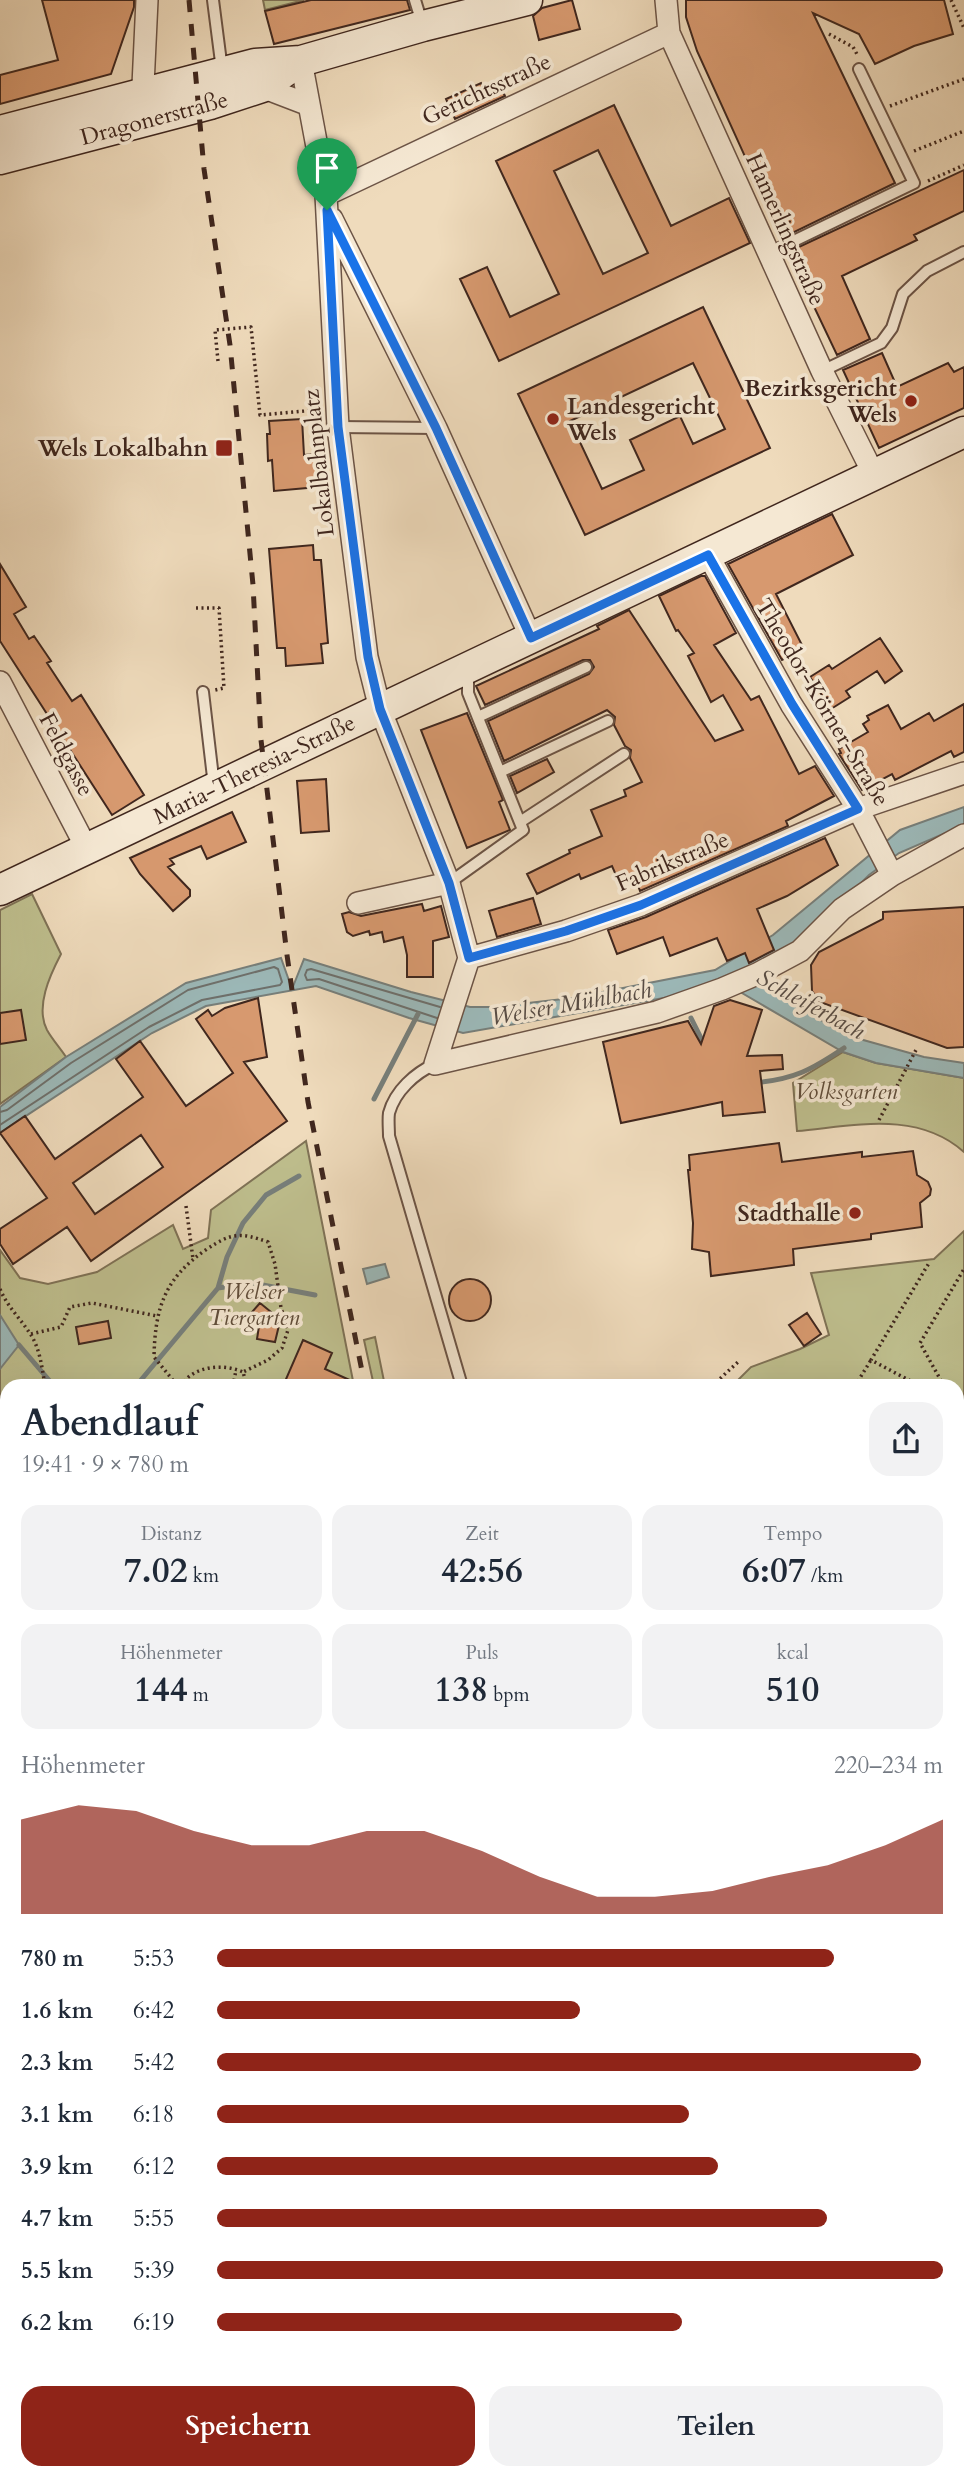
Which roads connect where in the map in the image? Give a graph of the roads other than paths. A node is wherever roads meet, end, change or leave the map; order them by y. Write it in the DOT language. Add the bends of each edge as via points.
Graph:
graph roads {
  1 [pos="147,0"];
  2 [pos="213,0"];
  3 [pos="527,0"];
  4 [pos="666,0"];
  5 [pos="419,13"];
  6 [pos="668,33"];
  7 [pos="301,61"];
  8 [pos="859,69"];
  9 [pos="223,73"];
  10 [pos="262,88"];
  11 [pos="309,105"];
  12 [pos="142,108"];
  13 [pos="0,131"];
  14 [pos="0,159"];
  15 [pos="327,202"];
  16 [pos="964,252"];
  17 [pos="769,253"];
  18 [pos="822,371"];
  19 [pos="337,418"];
  20 [pos="436,428"];
  21 [pos="964,432"];
  22 [pos="874,475"];
  23 [pos="708,555"];
  24 [pos="531,638"];
  25 [pos="586,667"];
  26 [pos="464,669"];
  27 [pos="0,682"];
  28 [pos="203,692"];
  29 [pos="380,709"];
  30 [pos="478,717"];
  31 [pos="608,721"];
  32 [pos="624,754"];
  33 [pos="500,772"];
  34 [pos="964,773"];
  35 [pos="214,789"];
  36 [pos="858,809"];
  37 [pos="520,822"];
  38 [pos="964,835"];
  39 [pos="87,849"];
  40 [pos="890,871"];
  41 [pos="449,883"];
  42 [pos="0,890"];
  43 [pos="358,903"];
  44 [pos="469,958"];
  45 [pos="435,1063"];
  46 [pos="460,1379"];
  1 -- 12 [label="street"];
  2 -- 9 [label="lane"];
  3 -- 5 [label="main road, Dragonerstraße"];
  4 -- 6 [label="street, Hamerlingstraße"];
  5 -- 7 [label="main road, Dragonerstraße"];
  6 -- 15 [label="street, Gerichtsstraße" via="457,132"];
  6 -- 17 [label="street, Hamerlingstraße"];
  7 -- 9 [label="main road, Dragonerstraße" via="255,64"];
  7 -- 10 [label="main road, Dragonerstraße"];
  7 -- 11 [label="street, Lokalbahnplatz"];
  8 -- 17 [label="lane" via="914,183"];
  9 -- 12 [label="main road, Dragonerstraße"];
  10 -- 11 [label="street"];
  10 -- 12 [label="main road, Dragonerstraße"];
  11 -- 15 [label="street, Lokalbahnplatz"];
  12 -- 13 [label="main road, Dragonerstraße"];
  12 -- 14 [label="main road, Dragonerstraße"];
  15 -- 19 [label="street, Lokalbahnplatz"];
  15 -- 20 [label="street, Lokalbahnplatz"];
  16 -- 18 [label="lane" via="928,271 903,294 892,328 881,343"];
  17 -- 18 [label="street, Hamerlingstraße"];
  18 -- 22 [label="street, Hamerlingstraße"];
  19 -- 20 [label="lane"];
  19 -- 29 [label="street, Lokalbahnplatz" via="368,657"];
  20 -- 24 [label="street, Lokalbahnplatz"];
  21 -- 22 [label="main road, Maria-Theresia-Straße"];
  22 -- 23 [label="main road, Maria-Theresia-Straße"];
  23 -- 24 [label="main road, Maria-Theresia-Straße"];
  23 -- 36 [label="street, Theodor-Körner-Straße"];
  24 -- 26 [label="main road, Maria-Theresia-Straße"];
  25 -- 30 [label="lane"];
  26 -- 29 [label="main road, Maria-Theresia-Straße"];
  26 -- 30 [label="lane"];
  27 -- 39 [label="street, Feldgasse"];
  28 -- 35 [label="lane"];
  29 -- 35 [label="main road, Maria-Theresia-Straße"];
  29 -- 41 [label="street"];
  30 -- 33 [label="lane"];
  31 -- 33 [label="lane"];
  32 -- 37 [label="lane"];
  33 -- 37 [label="lane"];
  34 -- 36 [label="street, Fabrikstraße"];
  35 -- 39 [label="main road, Maria-Theresia-Straße"];
  36 -- 40 [label="street, Theodor-Körner-Straße"];
  36 -- 44 [label="street, Fabrikstraße" via="641,905"];
  37 -- 41 [label="lane" via="523,830"];
  38 -- 40 [label="street"];
  39 -- 42 [label="main road, Maria-Theresia-Straße"];
  40 -- 45 [label="street" via="800,951 722,989 657,1012"];
  41 -- 43 [label="street"];
  41 -- 44 [label="street"];
  44 -- 45 [label="street"];
  45 -- 46 [label="lane" via="406,1083 389,1112 388,1136"];
}
